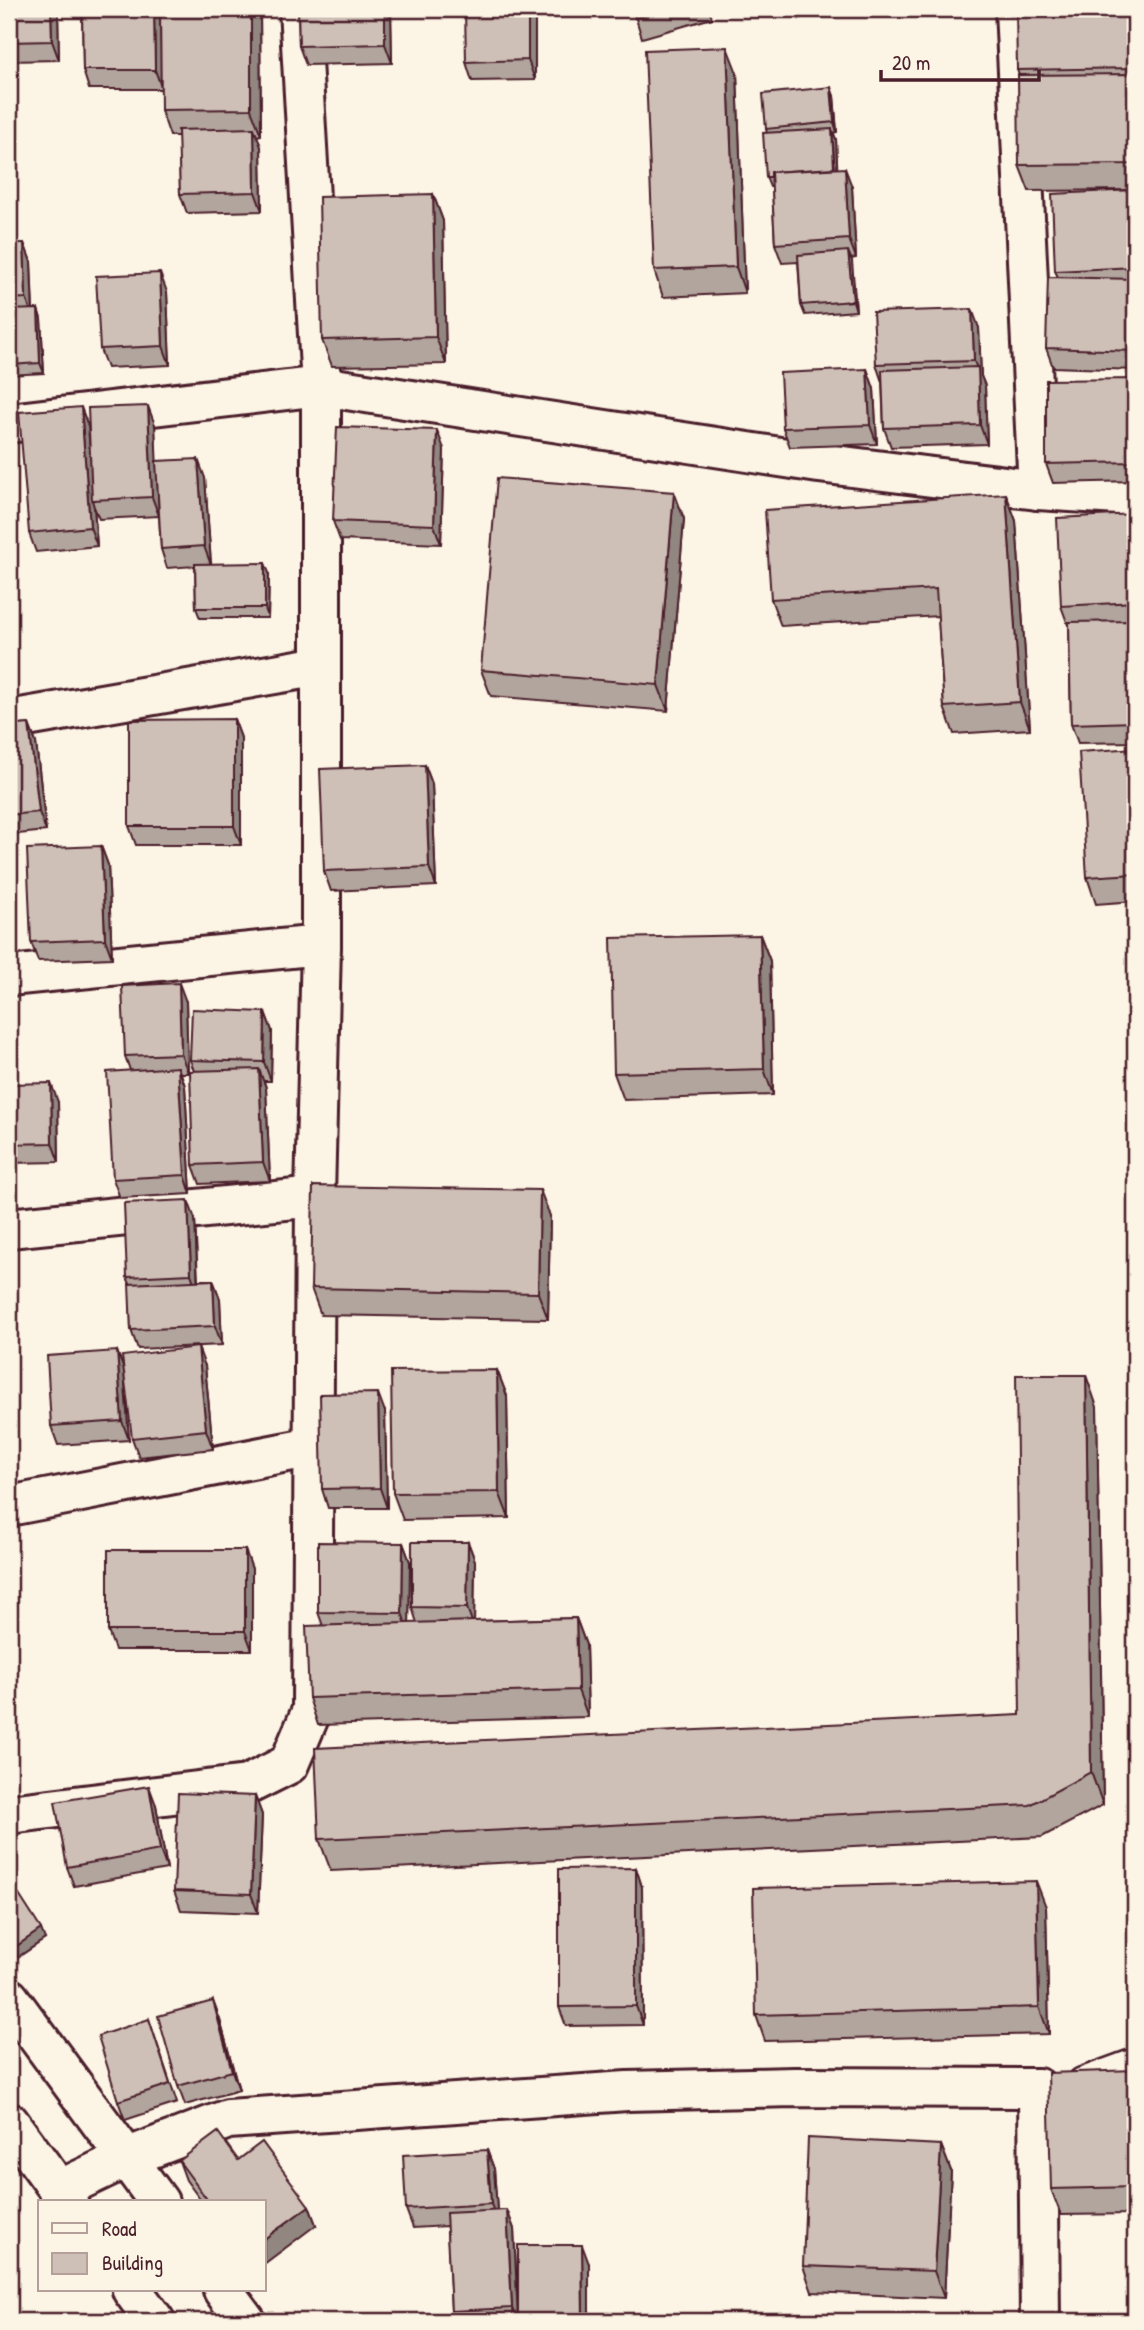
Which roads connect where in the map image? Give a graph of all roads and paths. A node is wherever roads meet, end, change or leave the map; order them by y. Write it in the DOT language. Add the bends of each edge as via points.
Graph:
graph roads {
  1 [pos="299,9"];
  2 [pos="1015,9"];
  3 [pos="321,386"];
  4 [pos="9,423"];
  5 [pos="1038,490"];
  6 [pos="1135,496"];
  7 [pos="321,666"];
  8 [pos="9,720"];
  9 [pos="321,945"];
  10 [pos="9,976"];
  11 [pos="315,1197"];
  12 [pos="9,1228"];
  13 [pos="313,1447"];
  14 [pos="9,1506"];
  15 [pos="9,1814"];
  16 [pos="9,1998"];
  17 [pos="1135,2064"];
  18 [pos="1038,2088"];
  19 [pos="9,2122"];
  20 [pos="126,2158"];
  21 [pos="63,2196"];
  22 [pos="158,2200"];
  23 [pos="133,2292"];
  24 [pos="224,2292"];
  25 [pos="155,2321"];
  26 [pos="246,2321"];
  27 [pos="1040,2321"];
  1 -- 3 [label="street"];
  2 -- 5 [label="street"];
  3 -- 4 [label="street"];
  3 -- 5 [label="street" via="819,463"];
  3 -- 7 [label="street"];
  5 -- 6 [label="street"];
  7 -- 8 [label="street"];
  7 -- 9 [label="street"];
  9 -- 10 [label="street"];
  9 -- 11 [label="street"];
  11 -- 12 [label="street"];
  11 -- 13 [label="street"];
  13 -- 14 [label="street"];
  13 -- 15 [label="street" via="312,1710 289,1763 247,1785"];
  16 -- 20 [label="street"];
  17 -- 18 [label="lane" via="1094,2081"];
  18 -- 20 [label="street" via="627,2091 241,2118"];
  18 -- 27 [label="street"];
  19 -- 21 [label="street"];
  20 -- 21 [label="street"];
  20 -- 22 [label="street"];
  23 -- 25 [label="street"];
  24 -- 26 [label="street"];
}
